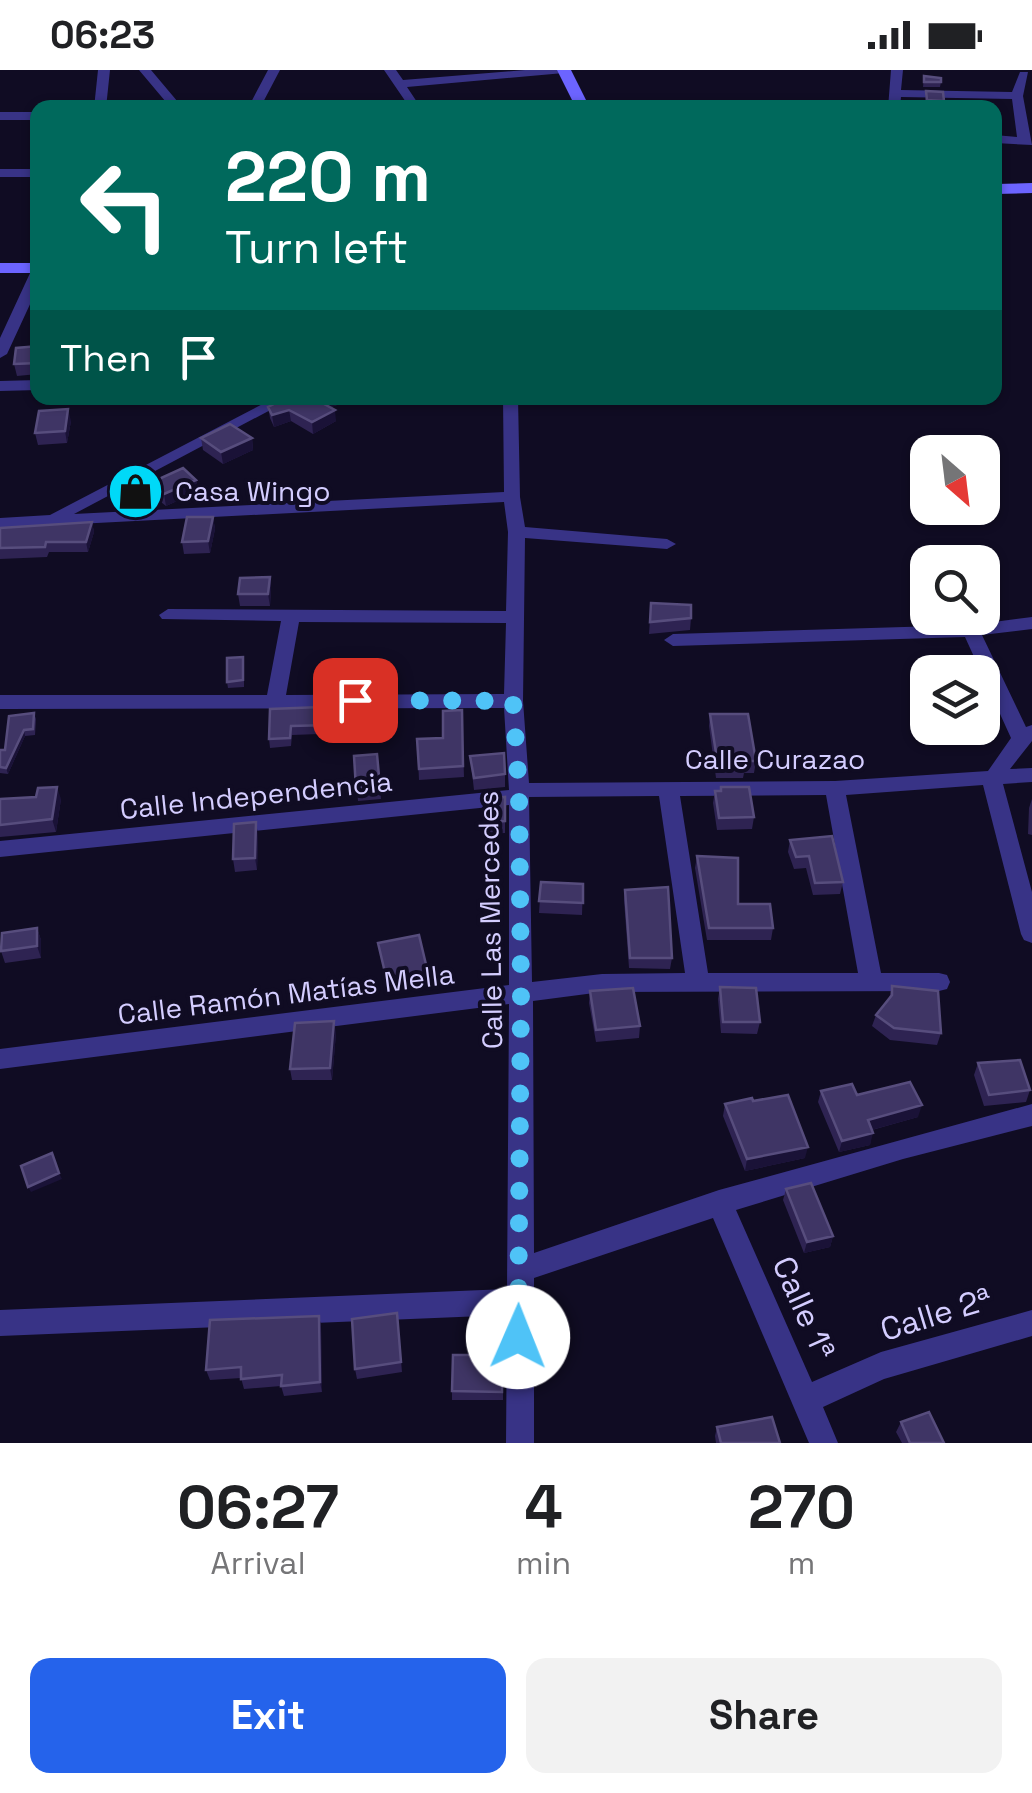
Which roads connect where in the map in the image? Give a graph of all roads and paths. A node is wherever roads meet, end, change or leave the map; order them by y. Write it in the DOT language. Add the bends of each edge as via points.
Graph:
graph roads {
  1 [pos="104,70"];
  2 [pos="145,70"];
  3 [pos="274,70"];
  4 [pos="390,70"];
  5 [pos="564,70"];
  6 [pos="898,70"];
  7 [pos="1024,74"];
  8 [pos="401,84"];
  9 [pos="894,93"];
  10 [pos="1017,96"];
  11 [pos="101,100"];
  12 [pos="171,100"];
  13 [pos="258,100"];
  14 [pos="411,100"];
  15 [pos="579,100"];
  16 [pos="894,100"];
  17 [pos="0,116"];
  18 [pos="30,116"];
  19 [pos="1002,140"];
  20 [pos="1028,140"];
  21 [pos="30,173"];
  22 [pos="0,174"];
  23 [pos="1032,188"];
  24 [pos="1002,189"];
  25 [pos="0,268"];
  26 [pos="30,270"];
  27 [pos="30,288"];
  28 [pos="0,354"];
  29 [pos="30,385"];
  30 [pos="0,386"];
  31 [pos="270,405"];
  32 [pos="510,405"];
  33 [pos="512,497"];
  34 [pos="52,520"];
  35 [pos="0,523"];
  36 [pos="518,532"];
  37 [pos="667,544"];
  38 [pos="290,614"];
  39 [pos="168,615"];
  40 [pos="513,617"];
  41 [pos="1032,623"];
  42 [pos="1000,627"];
  43 [pos="910,632"];
  44 [pos="974,635"];
  45 [pos="672,640"];
  46 [pos="276,700"];
  47 [pos="513,701"];
  48 [pos="0,702"];
  49 [pos="1027,735"];
  50 [pos="1032,775"];
  51 [pos="992,780"];
  52 [pos="668,788"];
  53 [pos="835,788"];
  54 [pos="519,793"];
  55 [pos="0,849"];
  56 [pos="1021,852"];
  57 [pos="1032,934"];
  58 [pos="871,981"];
  59 [pos="698,982"];
  60 [pos="939,982"];
  61 [pos="521,995"];
  62 [pos="0,1059"];
  63 [pos="1032,1114"];
  64 [pos="719,1202"];
  65 [pos="522,1270"];
  66 [pos="518,1302"];
  67 [pos="0,1323"];
  68 [pos="1032,1323"];
  69 [pos="806,1400"];
  70 [pos="520,1443"];
  71 [pos="824,1443"];
  1 -- 11 [label="street"];
  2 -- 12 [label="street"];
  3 -- 13 [label="street"];
  4 -- 8 [label="street"];
  5 -- 8 [label="street"];
  5 -- 15 [label="street"];
  6 -- 9 [label="street"];
  7 -- 10 [label="street"];
  8 -- 14 [label="street"];
  9 -- 10 [label="street"];
  9 -- 16 [label="street"];
  10 -- 20 [label="street"];
  17 -- 18 [label="street"];
  19 -- 20 [label="street"];
  21 -- 22 [label="street"];
  23 -- 24 [label="street"];
  25 -- 26 [label="street"];
  27 -- 28 [label="street"];
  29 -- 30 [label="street"];
  31 -- 34 [label="street"];
  32 -- 33 [label="street, Calle Las Mercedes"];
  33 -- 34 [label="street"];
  33 -- 36 [label="street, Calle Las Mercedes"];
  34 -- 35 [label="street"];
  36 -- 37 [label="street"];
  36 -- 40 [label="street, Calle Las Mercedes"];
  38 -- 39 [label="street"];
  38 -- 40 [label="street"];
  38 -- 46 [label="street"];
  40 -- 47 [label="street, Calle Las Mercedes"];
  41 -- 42 [label="street"];
  43 -- 45 [label="street"];
  44 -- 49 [label="street"];
  46 -- 47 [label="street"];
  46 -- 48 [label="street"];
  47 -- 54 [label="street, Calle Las Mercedes"];
  49 -- 51 [label="street"];
  50 -- 51 [label="street, Calle Curazao"];
  51 -- 53 [label="street, Calle Curazao"];
  51 -- 56 [label="street"];
  52 -- 53 [label="street, Calle Curazao"];
  52 -- 54 [label="street, Calle Curazao"];
  52 -- 59 [label="street"];
  53 -- 58 [label="street"];
  54 -- 55 [label="street, Calle Independencia"];
  54 -- 61 [label="street, Calle Las Mercedes"];
  56 -- 57 [label="street"];
  58 -- 59 [label="street, Calle Ramón Matías Mella"];
  58 -- 60 [label="street, Calle Ramón Matías Mella"];
  59 -- 61 [label="street, Calle Ramón Matías Mella" via="602,983"];
  61 -- 62 [label="street, Calle Ramón Matías Mella"];
  61 -- 65 [label="street, Calle Las Mercedes"];
  63 -- 64 [label="street"];
  64 -- 65 [label="street"];
  64 -- 69 [label="street, Calle 1ª"];
  65 -- 66 [label="street, Calle Las Mercedes"];
  66 -- 67 [label="street"];
  66 -- 70 [label="street, Calle Las Mercedes"];
  68 -- 69 [label="street, Calle 2ª" via="881,1366"];
  69 -- 71 [label="street, Calle 1ª"];
}
